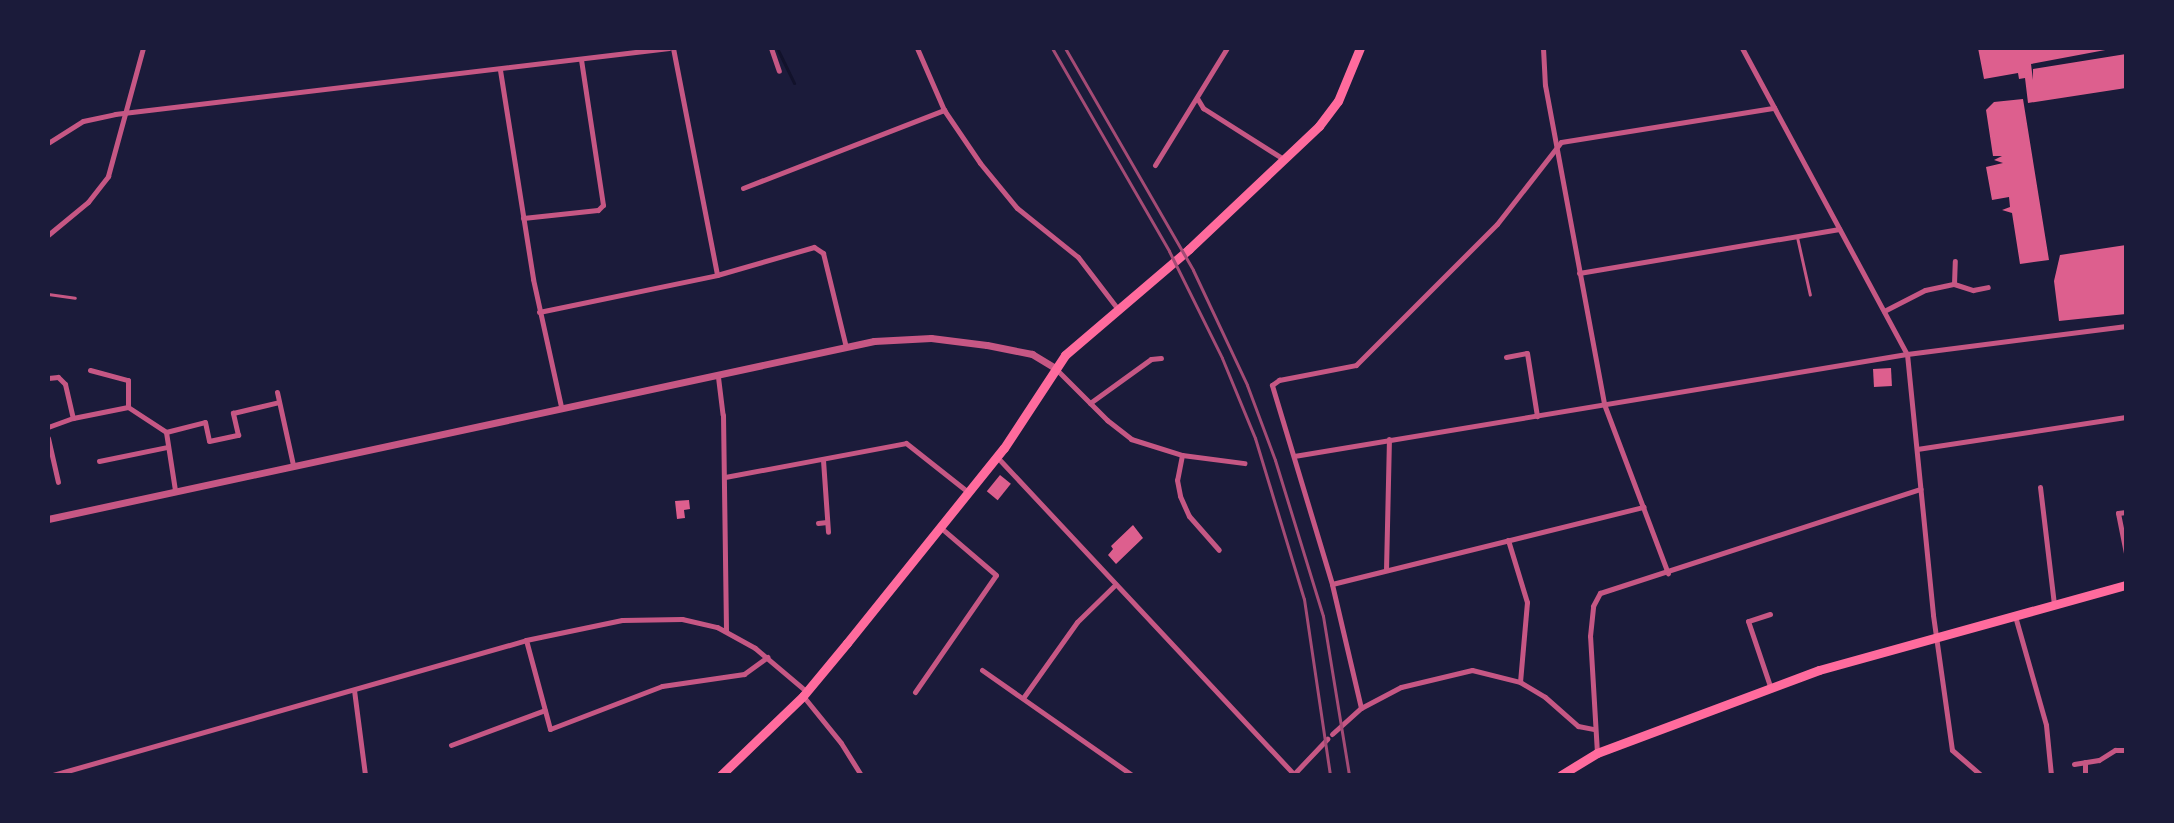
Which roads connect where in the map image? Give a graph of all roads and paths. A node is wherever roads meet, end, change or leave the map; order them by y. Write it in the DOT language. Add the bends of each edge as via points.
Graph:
graph roads {
  1 [pos="143,48"];
  2 [pos="671,48"];
  3 [pos="771,48"];
  4 [pos="917,48"];
  5 [pos="1227,48"];
  6 [pos="1360,48"];
  7 [pos="1543,48"];
  8 [pos="1742,48"];
  9 [pos="581,60"];
  10 [pos="500,70"];
  11 [pos="779,70"];
  12 [pos="1197,97"];
  13 [pos="1774,108"];
  14 [pos="944,110"];
  15 [pos="126,113"];
  16 [pos="48,143"];
  17 [pos="1556,146"];
  18 [pos="1285,160"];
  19 [pos="1155,165"];
  20 [pos="743,188"];
  21 [pos="523,218"];
  22 [pos="1839,229"];
  23 [pos="48,235"];
  24 [pos="1797,237"];
  25 [pos="1955,261"];
  26 [pos="1579,273"];
  27 [pos="717,275"];
  28 [pos="1954,284"];
  29 [pos="1988,287"];
  30 [pos="48,294"];
  31 [pos="1810,295"];
  32 [pos="75,298"];
  33 [pos="1117,308"];
  34 [pos="1884,310"];
  35 [pos="539,312"];
  36 [pos="2126,326"];
  37 [pos="846,347"];
  38 [pos="1906,354"];
  39 [pos="1506,357"];
  40 [pos="1161,358"];
  41 [pos="1055,368"];
  42 [pos="90,370"];
  43 [pos="718,377"];
  44 [pos="48,378"];
  45 [pos="277,392"];
  46 [pos="279,402"];
  47 [pos="1090,403"];
  48 [pos="1604,404"];
  49 [pos="561,406"];
  50 [pos="128,407"];
  51 [pos="1537,416"];
  52 [pos="2126,417"];
  53 [pos="73,418"];
  54 [pos="48,428"];
  55 [pos="166,432"];
  56 [pos="48,438"];
  57 [pos="1389,439"];
  58 [pos="167,447"];
  59 [pos="1917,449"];
  60 [pos="1182,455"];
  61 [pos="1294,456"];
  62 [pos="997,457"];
  63 [pos="823,460"];
  64 [pos="99,461"];
  65 [pos="1244,462"];
  66 [pos="293,465"];
  67 [pos="724,477"];
  68 [pos="58,482"];
  69 [pos="2040,487"];
  70 [pos="1921,489"];
  71 [pos="175,490"];
  72 [pos="968,492"];
  73 [pos="1644,507"];
  74 [pos="2126,512"];
  75 [pos="48,519"];
  76 [pos="827,522"];
  77 [pos="818,523"];
  78 [pos="940,527"];
  79 [pos="828,532"];
  80 [pos="1508,540"];
  81 [pos="1219,550"];
  82 [pos="2126,553"];
  83 [pos="1386,570"];
  84 [pos="1668,573"];
  85 [pos="1116,584"];
  86 [pos="1332,584"];
  87 [pos="2126,585"];
  88 [pos="2054,604"];
  89 [pos="1770,614"];
  90 [pos="2015,616"];
  91 [pos="726,631"];
  92 [pos="1937,638"];
  93 [pos="526,640"];
  94 [pos="767,657"];
  95 [pos="982,670"];
  96 [pos="1520,682"];
  97 [pos="1770,686"];
  98 [pos="354,690"];
  99 [pos="915,692"];
  100 [pos="805,694"];
  101 [pos="1023,698"];
  102 [pos="1361,708"];
  103 [pos="545,710"];
  104 [pos="1593,729"];
  105 [pos="451,745"];
  106 [pos="2126,750"];
  107 [pos="1597,753"];
  108 [pos="2085,762"];
  109 [pos="2074,764"];
  110 [pos="77,768"];
  111 [pos="2085,773"];
  112 [pos="1293,774"];
  113 [pos="53,775"];
  114 [pos="79,775"];
  115 [pos="365,775"];
  116 [pos="720,775"];
  117 [pos="861,775"];
  118 [pos="1132,775"];
  119 [pos="1561,775"];
  120 [pos="1982,775"];
  121 [pos="2051,775"];
  1 -- 15 [label="street"];
  2 -- 9 [label="street"];
  2 -- 27 [label="street"];
  3 -- 11 [label="street"];
  4 -- 14 [label="street"];
  5 -- 12 [label="street"];
  6 -- 18 [label="main road" via="1338,101"];
  7 -- 17 [label="street"];
  8 -- 13 [label="street"];
  9 -- 10 [label="street"];
  9 -- 21 [label="street" via="603,205 598,210"];
  10 -- 15 [label="street"];
  10 -- 21 [label="street"];
  12 -- 18 [label="street" via="1203,108"];
  12 -- 19 [label="street"];
  13 -- 17 [label="street"];
  13 -- 22 [label="street"];
  14 -- 20 [label="street"];
  14 -- 33 [label="street" via="1004,194 1032,222 1078,257"];
  15 -- 16 [label="street" via="83,121"];
  15 -- 23 [label="street" via="106,179 88,201"];
  17 -- 26 [label="street"];
  17 -- 61 [label="street" via="1497,224 1356,365 1279,380 1272,385"];
  18 -- 33 [label="main road" via="1190,249"];
  21 -- 35 [label="street"];
  22 -- 24 [label="street"];
  22 -- 34 [label="street"];
  24 -- 26 [label="street"];
  24 -- 31 [label="lane"];
  25 -- 28 [label="street"];
  26 -- 48 [label="street"];
  27 -- 35 [label="street"];
  27 -- 37 [label="street" via="820,248"];
  28 -- 29 [label="street" via="1973,290"];
  28 -- 34 [label="street" via="1925,290"];
  30 -- 32 [label="lane"];
  33 -- 41 [label="main road" via="1075,344"];
  34 -- 38 [label="street"];
  35 -- 49 [label="street"];
  36 -- 38 [label="street"];
  37 -- 41 [label="street" via="900,338 953,340 1032,354"];
  37 -- 43 [label="street"];
  38 -- 48 [label="street"];
  38 -- 59 [label="street"];
  39 -- 51 [label="street" via="1527,353"];
  40 -- 47 [label="street" via="1151,359"];
  41 -- 47 [label="street"];
  41 -- 62 [label="main road"];
  42 -- 50 [label="street" via="128,380"];
  43 -- 49 [label="street"];
  43 -- 67 [label="street"];
  44 -- 53 [label="street" via="58,377 65,384"];
  45 -- 46 [label="street"];
  46 -- 55 [label="street" via="233,413 238,435 209,441 205,422"];
  46 -- 66 [label="street"];
  47 -- 60 [label="street" via="1131,439"];
  48 -- 51 [label="street"];
  48 -- 73 [label="street"];
  49 -- 66 [label="street"];
  50 -- 53 [label="street"];
  50 -- 55 [label="street"];
  51 -- 57 [label="street"];
  52 -- 59 [label="street"];
  53 -- 54 [label="street"];
  55 -- 58 [label="street"];
  56 -- 68 [label="street"];
  57 -- 61 [label="street"];
  57 -- 83 [label="street"];
  58 -- 64 [label="street"];
  58 -- 71 [label="street"];
  59 -- 70 [label="street"];
  60 -- 65 [label="street"];
  60 -- 81 [label="street" via="1177,480 1180,496 1189,516"];
  61 -- 86 [label="street"];
  62 -- 72 [label="main road"];
  62 -- 85 [label="street"];
  63 -- 67 [label="street"];
  63 -- 72 [label="street" via="906,443"];
  63 -- 76 [label="street"];
  66 -- 71 [label="street"];
  67 -- 91 [label="street"];
  69 -- 88 [label="street"];
  70 -- 84 [label="street"];
  70 -- 92 [label="street"];
  71 -- 75 [label="street"];
  72 -- 78 [label="main road"];
  73 -- 80 [label="street"];
  73 -- 84 [label="street"];
  74 -- 82 [label="street" via="2118,513"];
  76 -- 77 [label="street"];
  76 -- 79 [label="street"];
  78 -- 99 [label="street" via="996,575"];
  78 -- 100 [label="main road"];
  80 -- 83 [label="street"];
  80 -- 96 [label="street" via="1527,602"];
  83 -- 86 [label="street"];
  84 -- 104 [label="street" via="1600,593 1596,598 1590,636"];
  85 -- 101 [label="street" via="1077,622"];
  85 -- 112 [label="street"];
  86 -- 102 [label="street"];
  87 -- 88 [label="main road"];
  88 -- 90 [label="main road"];
  89 -- 97 [label="street" via="1749,621"];
  90 -- 92 [label="main road"];
  90 -- 121 [label="street" via="2046,724"];
  91 -- 93 [label="street" via="659,617 574,627"];
  91 -- 94 [label="street"];
  92 -- 97 [label="main road"];
  92 -- 120 [label="street" via="1952,750"];
  93 -- 98 [label="street"];
  93 -- 103 [label="street"];
  94 -- 100 [label="street"];
  94 -- 103 [label="street" via="744,674 662,686 550,729"];
  95 -- 101 [label="street"];
  96 -- 102 [label="street" via="1489,672 1450,673 1401,687"];
  96 -- 104 [label="street" via="1545,697 1578,726"];
  97 -- 107 [label="main road"];
  98 -- 110 [label="street"];
  98 -- 115 [label="street"];
  100 -- 116 [label="main road"];
  100 -- 117 [label="street"];
  101 -- 118 [label="street"];
  102 -- 112 [label="street"];
  103 -- 105 [label="street"];
  104 -- 107 [label="street"];
  106 -- 108 [label="street" via="2115,750 2099,760"];
  107 -- 119 [label="main road"];
  108 -- 109 [label="street"];
  108 -- 111 [label="street"];
  110 -- 113 [label="street"];
  110 -- 114 [label="street"];
}
